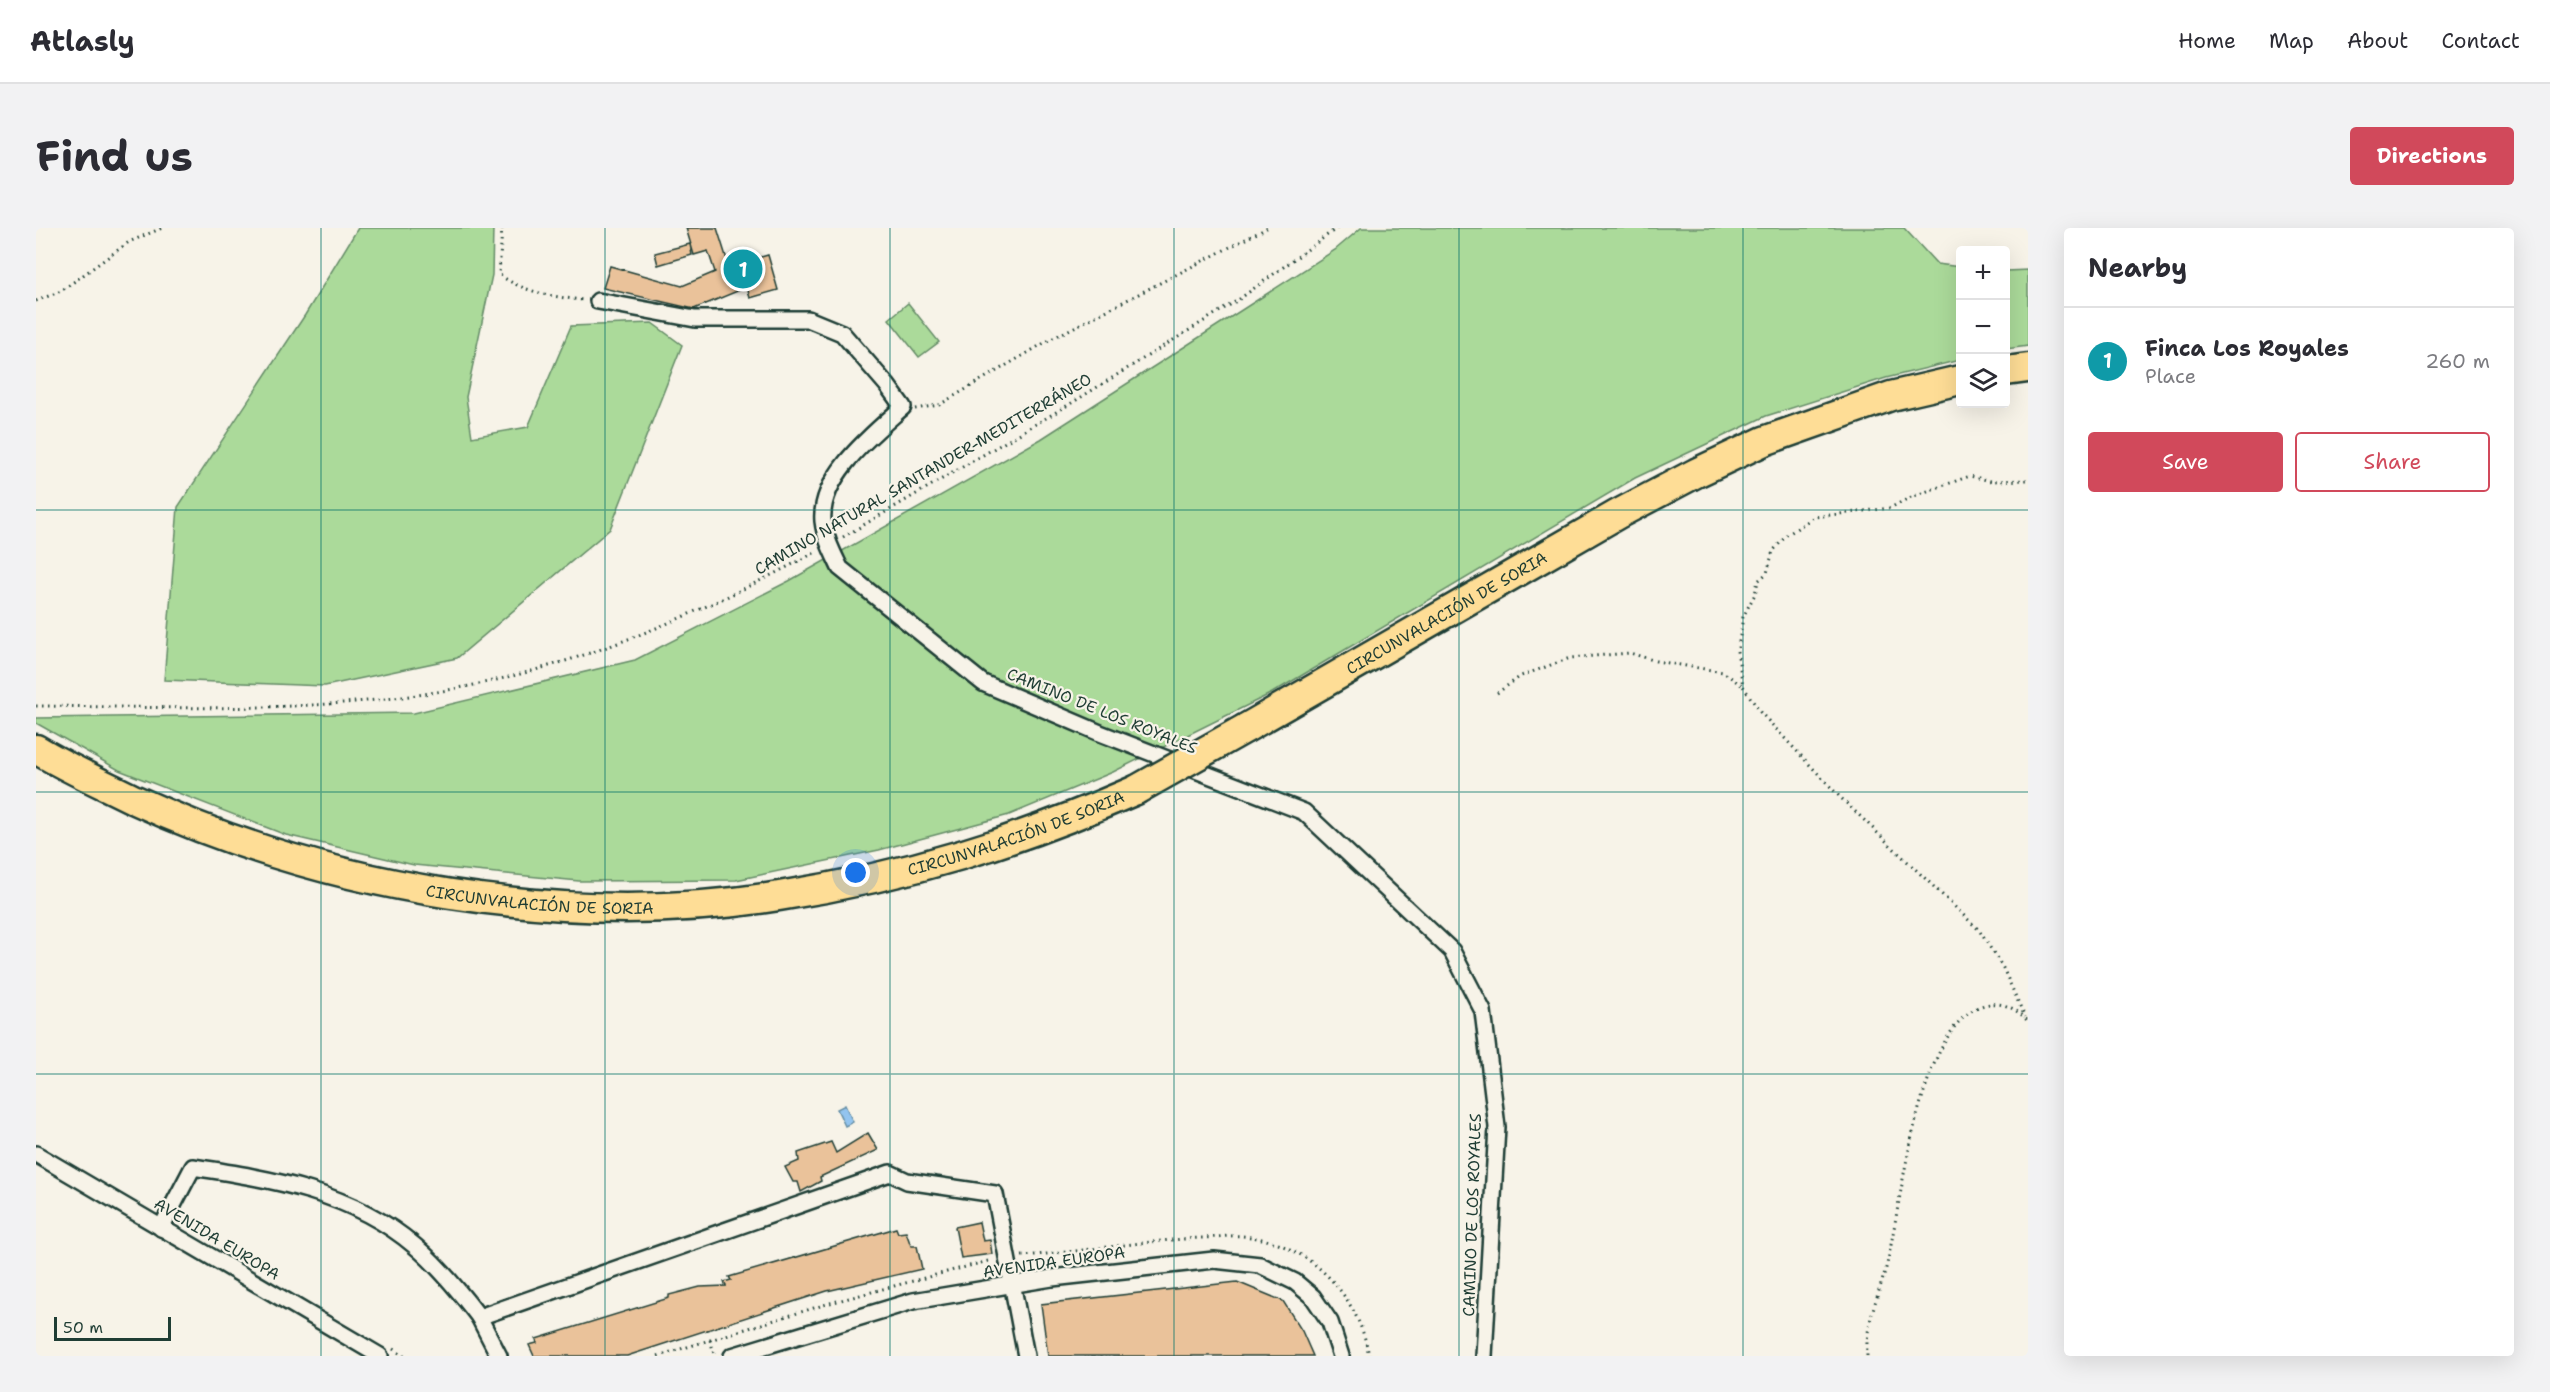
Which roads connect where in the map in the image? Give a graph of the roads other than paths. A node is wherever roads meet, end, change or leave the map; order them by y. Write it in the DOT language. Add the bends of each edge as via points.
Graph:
graph roads {
  1 [pos="598,301"];
  2 [pos="2028,368"];
  3 [pos="2010,370"];
  4 [pos="1956,381"];
  5 [pos="36,749"];
  6 [pos="36,1154"];
  7 [pos="161,1228"];
  8 [pos="1012,1284"];
  9 [pos="479,1317"];
  10 [pos="380,1356"];
  11 [pos="499,1356"];
  12 [pos="732,1356"];
  13 [pos="1026,1356"];
  14 [pos="1341,1356"];
  15 [pos="1484,1356"];
  1 -- 15 [label="street, CAMINO DE LOS ROYALES" via="695,319 808,319 842,333 903,407 843,465 829,492 823,519 840,568 983,683 1304,812 1452,951 1483,1011 1497,1127"];
  2 -- 3 [label="highway"];
  4 -- 5 [label="highway, CIRCUNVALACIÓN DE SORIA, bridge" via="1892,396 1764,441 1696,473 1608,519 1136,790 1060,823 980,851 920,868 776,897 604,906 475,897 385,883 284,857 158,810"];
  6 -- 7 [label="street, AVENIDA EUROPA"];
  7 -- 9 [label="street" via="193,1167 267,1178 345,1202 378,1219 415,1246"];
  7 -- 10 [label="street, AVENIDA EUROPA"];
  8 -- 9 [label="street" via="995,1194 907,1181 890,1173"];
  8 -- 12 [label="street, AVENIDA EUROPA" via="913,1301"];
  8 -- 13 [label="street"];
  8 -- 14 [label="street, AVENIDA EUROPA" via="1214,1260 1260,1265 1295,1282 1313,1297 1330,1322"];
  9 -- 11 [label="street"];
}
